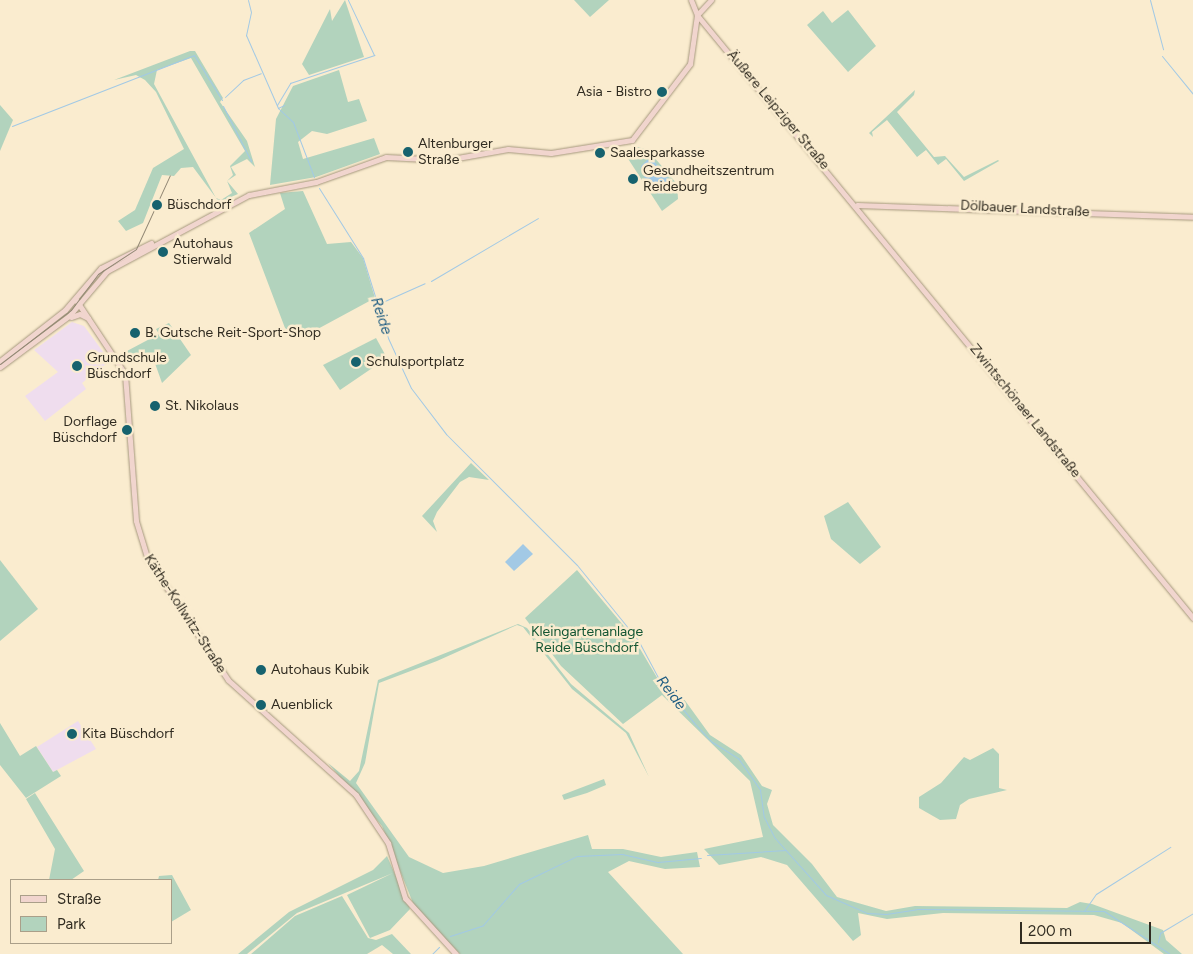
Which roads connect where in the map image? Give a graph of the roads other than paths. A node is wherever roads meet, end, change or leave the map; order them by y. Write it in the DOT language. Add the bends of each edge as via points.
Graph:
graph roads {
  1 [pos="691,0"];
  2 [pos="711,0"];
  3 [pos="697,16"];
  4 [pos="857,205"];
  5 [pos="1193,217"];
  6 [pos="168,237"];
  7 [pos="76,300"];
  8 [pos="80,305"];
  9 [pos="92,322"];
  10 [pos="38,340"];
  11 [pos="0,361"];
  12 [pos="0,367"];
  13 [pos="1193,618"];
  14 [pos="456,954"];
  1 -- 3 [label="main road"];
  2 -- 3 [label="main road"];
  3 -- 4 [label="main road, Äußere Leipziger Straße"];
  3 -- 6 [label="main road" via="693,60 632,140 551,154 508,149 446,160 386,157 316,182 249,195"];
  4 -- 5 [label="main road, Dölbauer Landstraße"];
  4 -- 13 [label="main road, Zwintschönaer Landstraße"];
  6 -- 7 [label="main road" via="102,268"];
  6 -- 8 [label="main road" via="102,275"];
  7 -- 8 [label="main road, Käthe-Kollwitz-Straße"];
  7 -- 11 [label="main road"];
  8 -- 9 [label="main road, Käthe-Kollwitz-Straße"];
  8 -- 10 [label="main road"];
  9 -- 10 [label="main road" via="80,314"];
  9 -- 14 [label="main road, Käthe-Kollwitz-Straße" via="127,382 136,521 147,558 228,680 342,779 362,802 388,843 405,898"];
  10 -- 12 [label="main road"];
}
